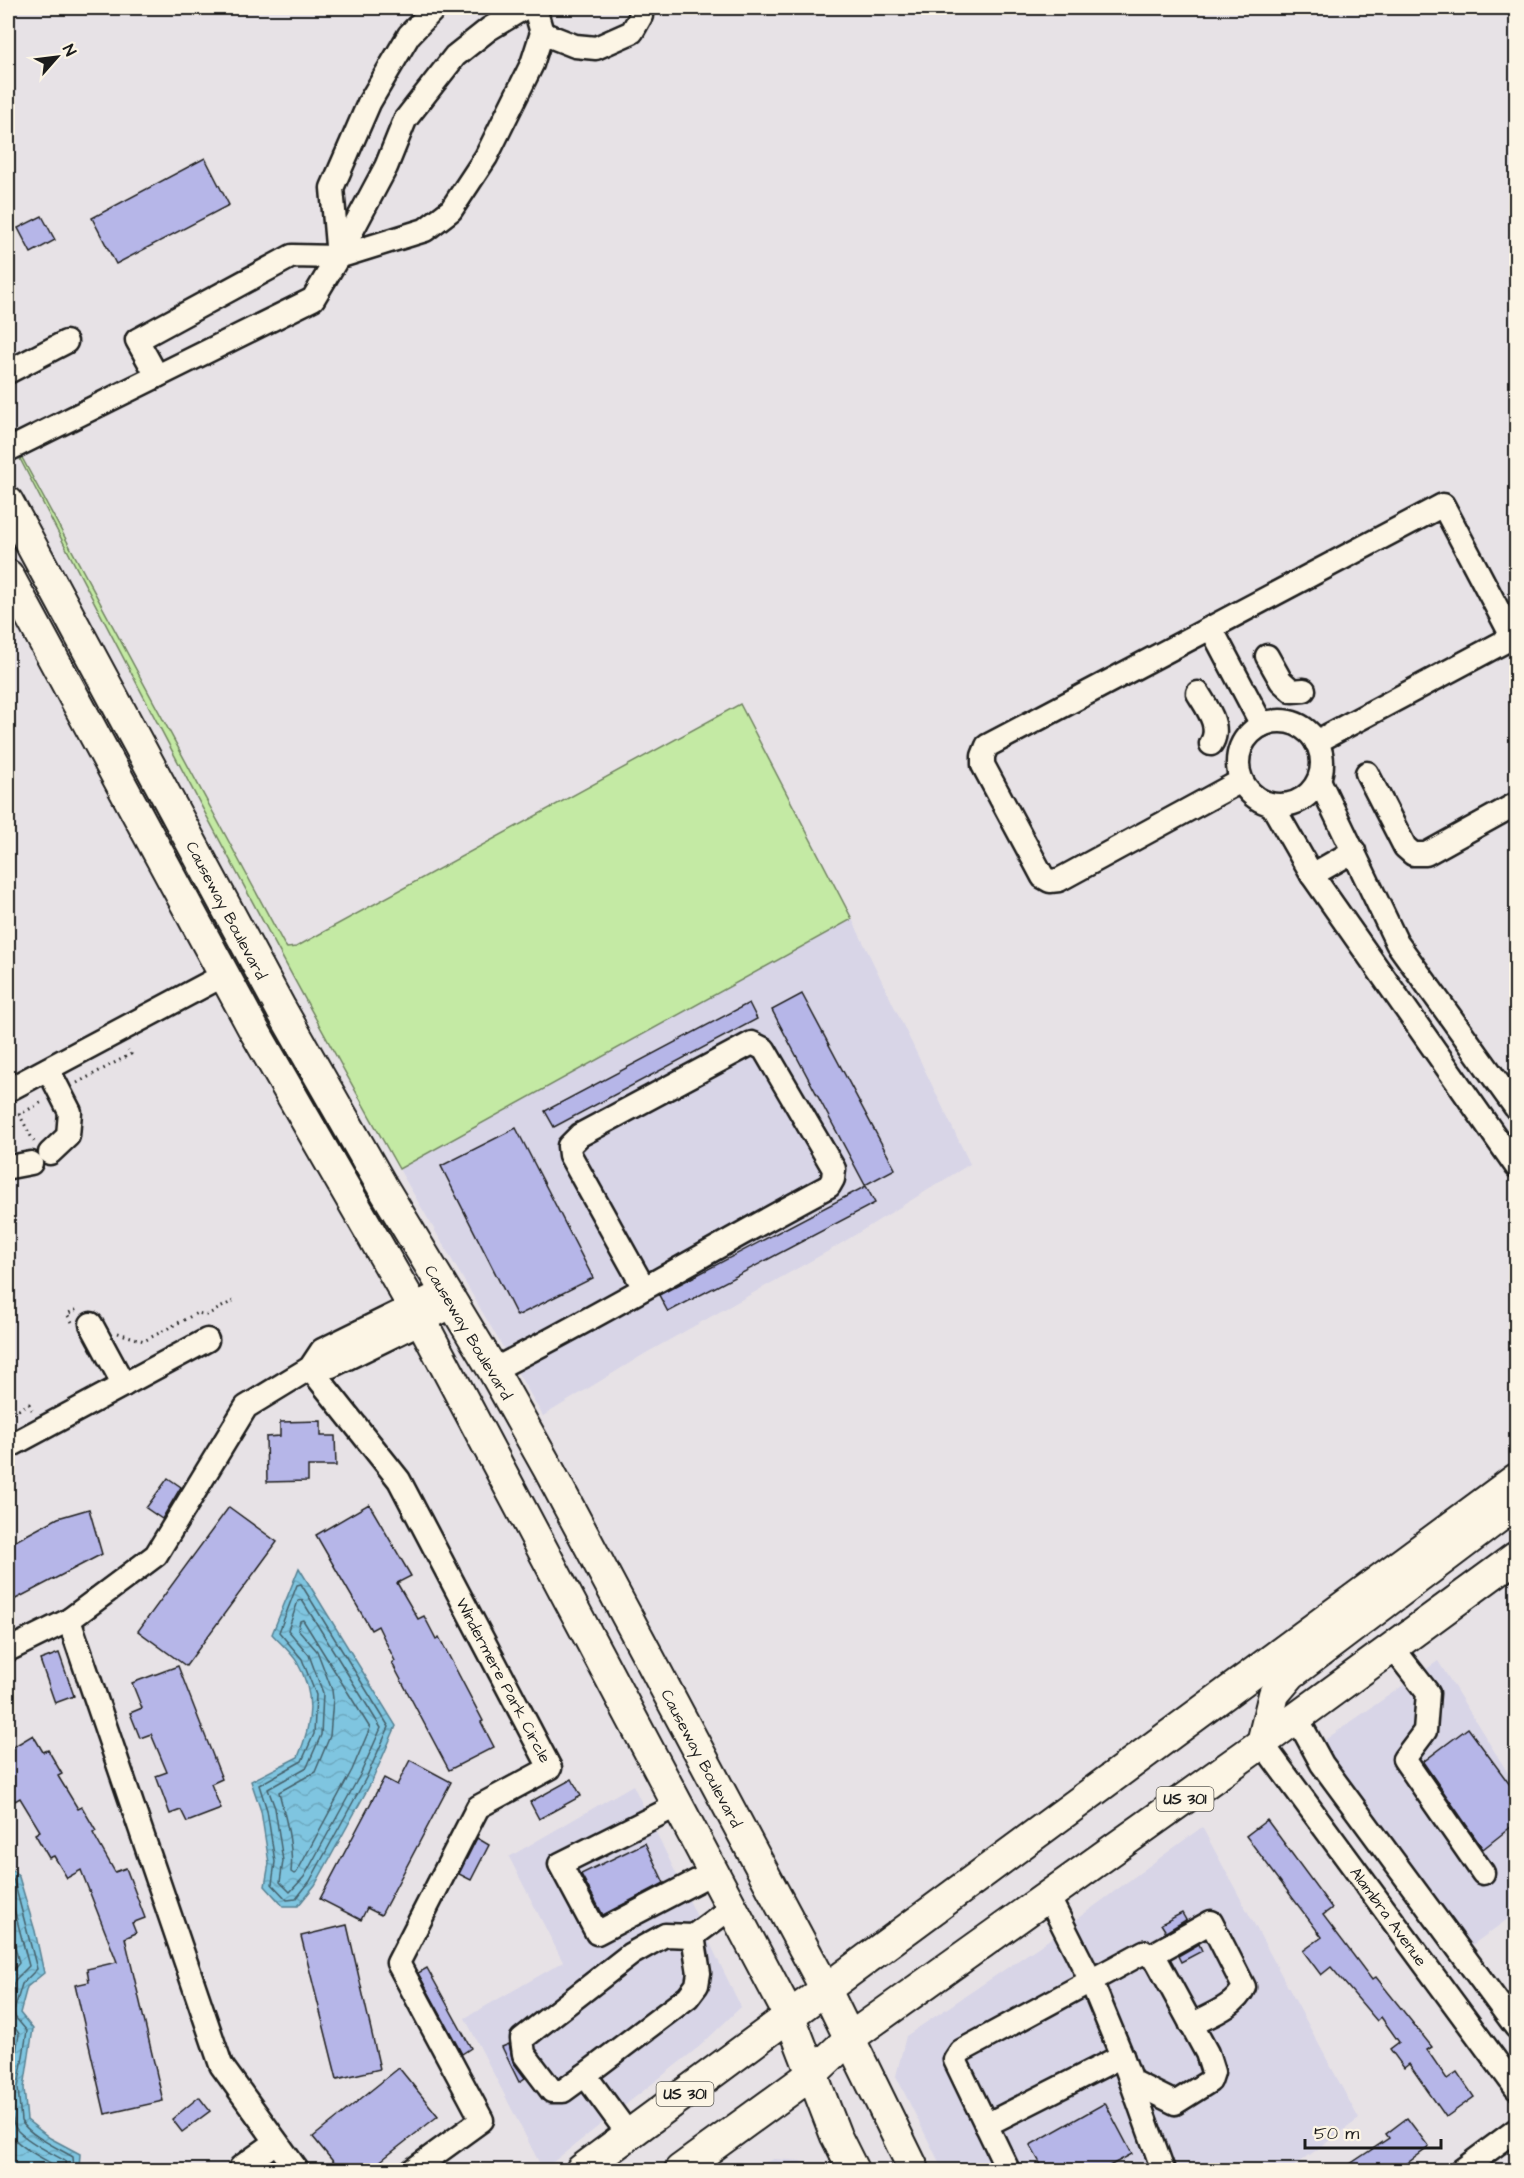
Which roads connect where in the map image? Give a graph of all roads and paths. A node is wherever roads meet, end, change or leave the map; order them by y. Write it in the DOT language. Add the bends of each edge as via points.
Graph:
graph roads {
  1 [pos="435,8"];
  2 [pos="524,8"];
  3 [pos="535,8"];
  4 [pos="640,8"];
  5 [pos="542,33"];
  6 [pos="338,257"];
  7 [pos="66,342"];
  8 [pos="8,372"];
  9 [pos="157,376"];
  10 [pos="8,450"];
  11 [pos="8,502"];
  12 [pos="8,575"];
  13 [pos="1211,628"];
  14 [pos="1515,641"];
  15 [pos="1268,656"];
  16 [pos="1304,690"];
  17 [pos="1198,693"];
  18 [pos="1262,725"];
  19 [pos="1316,742"];
  20 [pos="1211,744"];
  21 [pos="1367,773"];
  22 [pos="1319,780"];
  23 [pos="1241,781"];
  24 [pos="1516,804"];
  25 [pos="1272,805"];
  26 [pos="1354,851"];
  27 [pos="1312,875"];
  28 [pos="224,975"];
  29 [pos="127,1047"];
  30 [pos="48,1069"];
  31 [pos="73,1085"];
  32 [pos="8,1090"];
  33 [pos="45,1101"];
  34 [pos="1516,1108"];
  35 [pos="20,1114"];
  36 [pos="8,1121"];
  37 [pos="40,1154"];
  38 [pos="8,1166"];
  39 [pos="1516,1166"];
  40 [pos="644,1288"];
  41 [pos="449,1298"];
  42 [pos="418,1314"];
  43 [pos="91,1324"];
  44 [pos="207,1340"];
  45 [pos="310,1368"];
  46 [pos="493,1370"];
  47 [pos="124,1385"];
  48 [pos="8,1447"];
  49 [pos="1516,1479"];
  50 [pos="1516,1504"];
  51 [pos="1516,1557"];
  52 [pos="69,1620"];
  53 [pos="1393,1648"];
  54 [pos="8,1650"];
  55 [pos="1297,1718"];
  56 [pos="1262,1743"];
  57 [pos="678,1805"];
  58 [pos="714,1872"];
  59 [pos="1484,1873"];
  60 [pos="1048,1896"];
  61 [pos="732,1907"];
  62 [pos="693,1936"];
  63 [pos="1150,1956"];
  64 [pos="1091,1981"];
  65 [pos="825,1988"];
  66 [pos="790,2017"];
  67 [pos="1191,2025"];
  68 [pos="1516,2027"];
  69 [pos="850,2037"];
  70 [pos="1122,2056"];
  71 [pos="585,2074"];
  72 [pos="812,2074"];
  73 [pos="1131,2081"];
  74 [pos="1516,2088"];
  75 [pos="986,2125"];
  76 [pos="1516,2130"];
  77 [pos="629,2135"];
  78 [pos="276,2142"];
  79 [pos="243,2170"];
  80 [pos="297,2170"];
  81 [pos="413,2170"];
  82 [pos="581,2170"];
  83 [pos="680,2170"];
  84 [pos="853,2170"];
  85 [pos="914,2170"];
  86 [pos="1008,2170"];
  87 [pos="1163,2170"];
  88 [pos="1462,2170"];
  1 -- 6 [label="street" via="409,35 369,103 332,188"];
  2 -- 6 [label="street" via="455,56 405,120 386,167"];
  3 -- 5 [label="street"];
  4 -- 5 [label="street" via="641,16 632,32 596,48 575,46"];
  5 -- 6 [label="street" via="532,64 486,157 451,210 425,230"];
  6 -- 9 [label="street" via="313,298"];
  6 -- 9 [label="street" via="292,255 137,340"];
  7 -- 8 [label="street"];
  9 -- 10 [label="street"];
  11 -- 41 [label="main road, Causeway Boulevard" via="281,1009"];
  12 -- 28 [label="main road, Causeway Boulevard"];
  13 -- 14 [label="street" via="1443,505"];
  13 -- 18 [label="street"];
  13 -- 23 [label="street" via="987,746 983,765 1043,877 1050,881 1059,880"];
  14 -- 19 [label="street"];
  15 -- 16 [label="street" via="1281,681 1292,691"];
  17 -- 20 [label="street" via="1215,727 1216,736"];
  18 -- 19 [label="street" via="1282,720 1293,723 1303,727"];
  18 -- 23 [label="street" via="1251,731 1239,749"];
  19 -- 22 [label="street" via="1322,756"];
  21 -- 24 [label="street" via="1405,847 1413,854 1426,854"];
  22 -- 25 [label="street" via="1300,801"];
  22 -- 26 [label="street"];
  23 -- 25 [label="street" via="1259,800"];
  25 -- 27 [label="street"];
  26 -- 27 [label="street"];
  26 -- 34 [label="street" via="1397,943"];
  27 -- 39 [label="street"];
  28 -- 30 [label="street"];
  28 -- 42 [label="main road, Causeway Boulevard"];
  29 -- 31 [label="path" via="130,1054"];
  30 -- 32 [label="street"];
  30 -- 37 [label="street" via="70,1112 68,1136"];
  33 -- 35 [label="path"];
  35 -- 36 [label="path"];
  35 -- 37 [label="path"];
  37 -- 38 [label="street"];
  40 -- 40 [label="street" via="829,1186 833,1179 834,1169 759,1045 752,1042 576,1137 569,1146 570,1155"];
  40 -- 46 [label="street"];
  41 -- 42 [label="street"];
  41 -- 46 [label="main road, Causeway Boulevard"];
  42 -- 45 [label="street" via="331,1366"];
  42 -- 57 [label="main road, Causeway Boulevard"];
  43 -- 47 [label="street"];
  44 -- 47 [label="street"];
  45 -- 52 [label="street" via="246,1407 156,1555"];
  45 -- 81 [label="street, Windermere Park Circle" via="399,1480 550,1768 478,1807 398,1963 482,2120"];
  46 -- 65 [label="main road, Causeway Boulevard"];
  47 -- 48 [label="street"];
  49 -- 65 [label="main road, US 301"];
  50 -- 56 [label="main road" via="1291,1674 1274,1694"];
  51 -- 53 [label="main road, US 301"];
  52 -- 54 [label="street"];
  52 -- 78 [label="street" via="221,2065"];
  53 -- 55 [label="main road, US 301"];
  53 -- 59 [label="street" via="1428,1694 1425,1731 1404,1759"];
  55 -- 56 [label="main road, US 301"];
  55 -- 68 [label="street" via="1322,1764"];
  56 -- 60 [label="main road, US 301"];
  56 -- 74 [label="street, Alambra Avenue"];
  57 -- 58 [label="main road, Causeway Boulevard"];
  57 -- 58 [label="street" via="560,1864 597,1933"];
  58 -- 61 [label="main road, Causeway Boulevard"];
  60 -- 64 [label="street"];
  60 -- 69 [label="main road, US 301"];
  61 -- 62 [label="street"];
  61 -- 66 [label="main road, Causeway Boulevard"];
  62 -- 71 [label="street" via="699,1973 697,1985 688,1997"];
  62 -- 71 [label="street" via="665,1935 631,1954 522,2039 524,2054 552,2091 563,2091"];
  63 -- 64 [label="street" via="1144,1952"];
  63 -- 67 [label="street" via="1157,1961"];
  63 -- 67 [label="street" via="1211,1922 1244,1987 1233,2002"];
  64 -- 70 [label="street"];
  64 -- 75 [label="street" via="961,2051 955,2060"];
  65 -- 66 [label="main road, US 301"];
  65 -- 69 [label="main road, Causeway Boulevard"];
  66 -- 72 [label="main road, Causeway Boulevard"];
  66 -- 77 [label="main road, US 301"];
  67 -- 73 [label="street" via="1207,2053 1213,2072 1210,2081 1175,2103"];
  69 -- 72 [label="main road, US 301"];
  69 -- 85 [label="main road, Causeway Boulevard"];
  70 -- 73 [label="street"];
  70 -- 75 [label="street"];
  71 -- 77 [label="street"];
  72 -- 83 [label="main road, US 301"];
  72 -- 84 [label="main road, Causeway Boulevard"];
  73 -- 87 [label="street"];
  75 -- 86 [label="street"];
  76 -- 88 [label="street"];
  77 -- 82 [label="main road, US 301"];
  78 -- 79 [label="street" via="241,2167"];
  78 -- 80 [label="street"];
}
